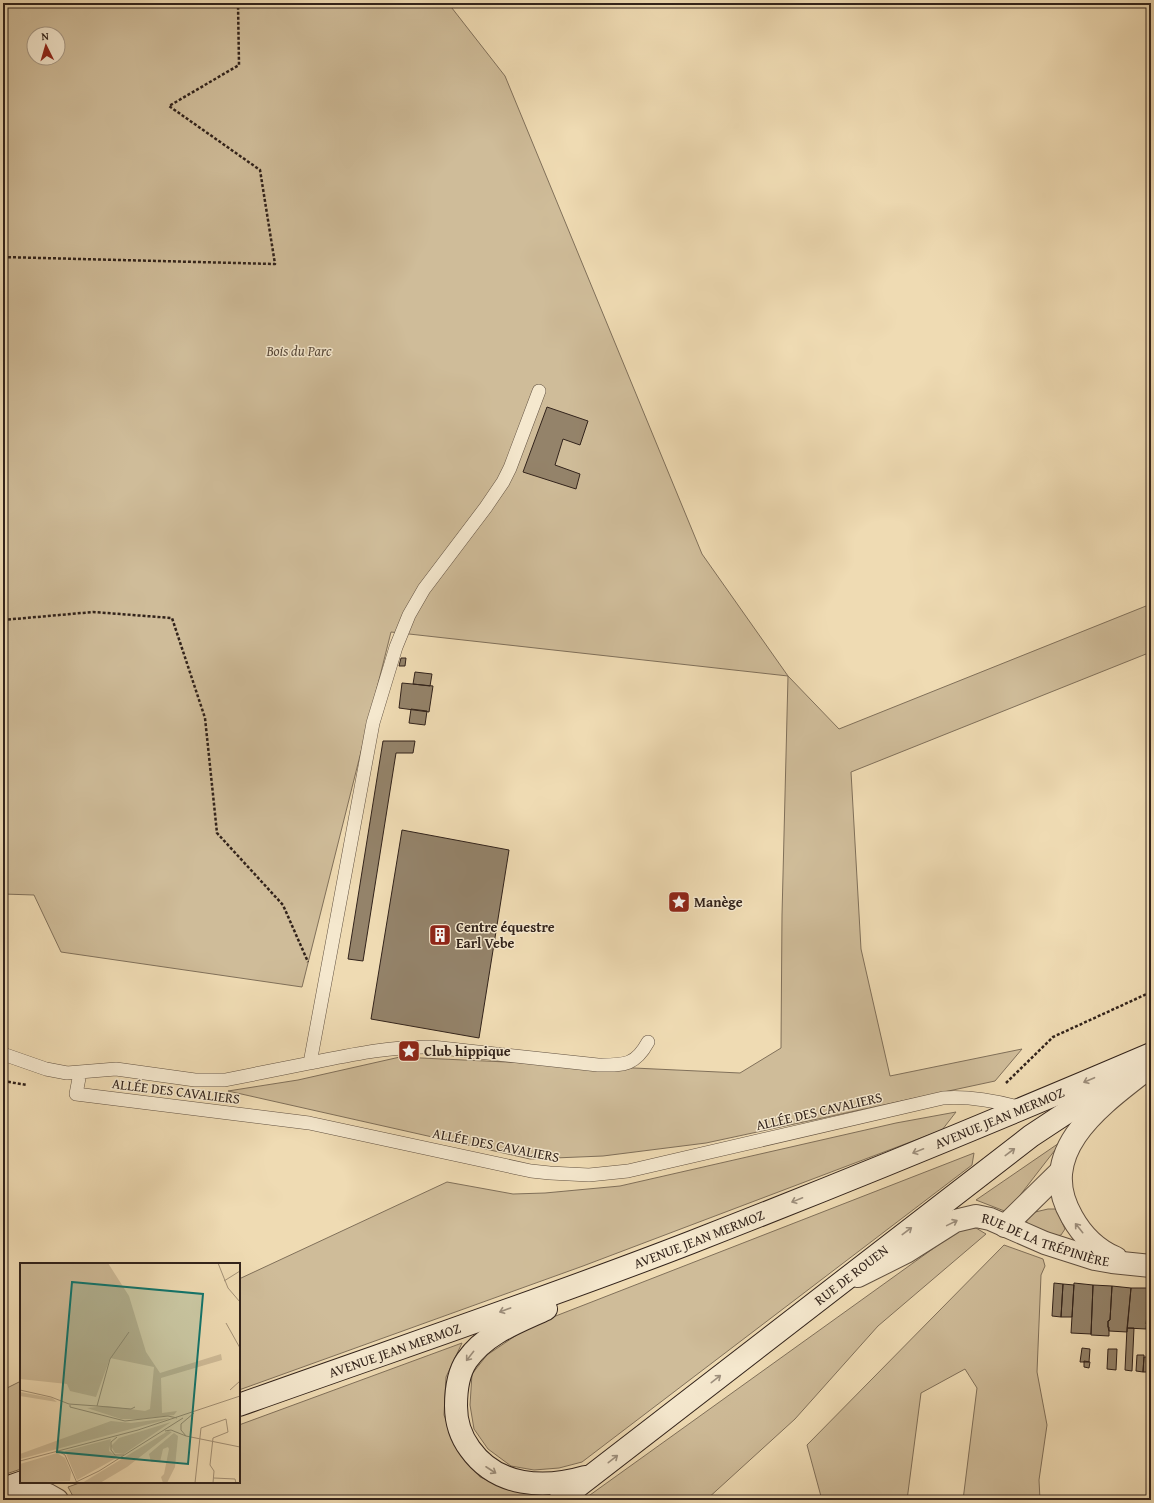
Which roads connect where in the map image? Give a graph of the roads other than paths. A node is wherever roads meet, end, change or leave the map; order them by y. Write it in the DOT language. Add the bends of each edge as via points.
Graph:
graph roads {
  1 [pos="539,391"];
  2 [pos="648,1042"];
  3 [pos="3,1054"];
  4 [pos="1151,1054"];
  5 [pos="1151,1062"];
  6 [pos="310,1063"];
  7 [pos="1151,1066"];
  8 [pos="80,1073"];
  9 [pos="1024,1108"];
  10 [pos="1061,1171"];
  11 [pos="1005,1226"];
  12 [pos="1142,1265"];
  13 [pos="612,1272"];
  14 [pos="832,1289"];
  15 [pos="240,1405"];
  16 [pos="594,1474"];
  17 [pos="20,1483"];
  18 [pos="3,1490"];
  19 [pos="57,1500"];
  20 [pos="560,1500"];
  1 -- 6 [label="lane" via="503,482 424,589 399,637 373,723"];
  2 -- 6 [label="lane" via="637,1059 615,1065 432,1047 394,1048"];
  3 -- 8 [label="lane" via="46,1070"];
  4 -- 9 [label="main road, AVENUE JEAN MERMOZ, one-way"];
  14 -- 5 [label="main road, RUE DE ROUEN, one-way" via="1031,1136"];
  6 -- 8 [label="lane" via="225,1080 195,1080 116,1069"];
  7 -- 10 [label="main road, RUE DE LA TRÉPINIÈRE" via="1083,1125 1067,1150"];
  8 -- 9 [label="lane, ALLÉE DES CAVALIERS" via="76,1094 309,1123 531,1171 570,1175 628,1171 942,1098 989,1100"];
  9 -- 13 [label="main road, AVENUE JEAN MERMOZ, one-way"];
  10 -- 11 [label="main road"];
  12 -- 10 [label="main road, RUE DE LA TRÉPINIÈRE, one-way" via="1109,1255 1096,1247 1076,1224 1063,1197"];
  11 -- 12 [label="main road, RUE DE LA TRÉPINIÈRE" via="1045,1243 1095,1259"];
  14 -- 11 [label="main road, RUE DE LA TRÉPINIÈRE, one-way" via="887,1262 955,1221 976,1216"];
  13 -- 15 [label="main road, AVENUE JEAN MERMOZ, one-way"];
  13 -- 16 [label="main road, one-way" via="572,1296 486,1340 466,1361 456,1398 457,1420 466,1444 474,1456 498,1475 512,1481 542,1484 558,1483"];
  16 -- 14 [label="main road, RUE DE ROUEN, one-way"];
  16 -- 20 [label="main road, RUE DE ROUEN"];
  17 -- 18 [label="main road"];
  18 -- 19 [label="main road" via="42,1492"];
}
